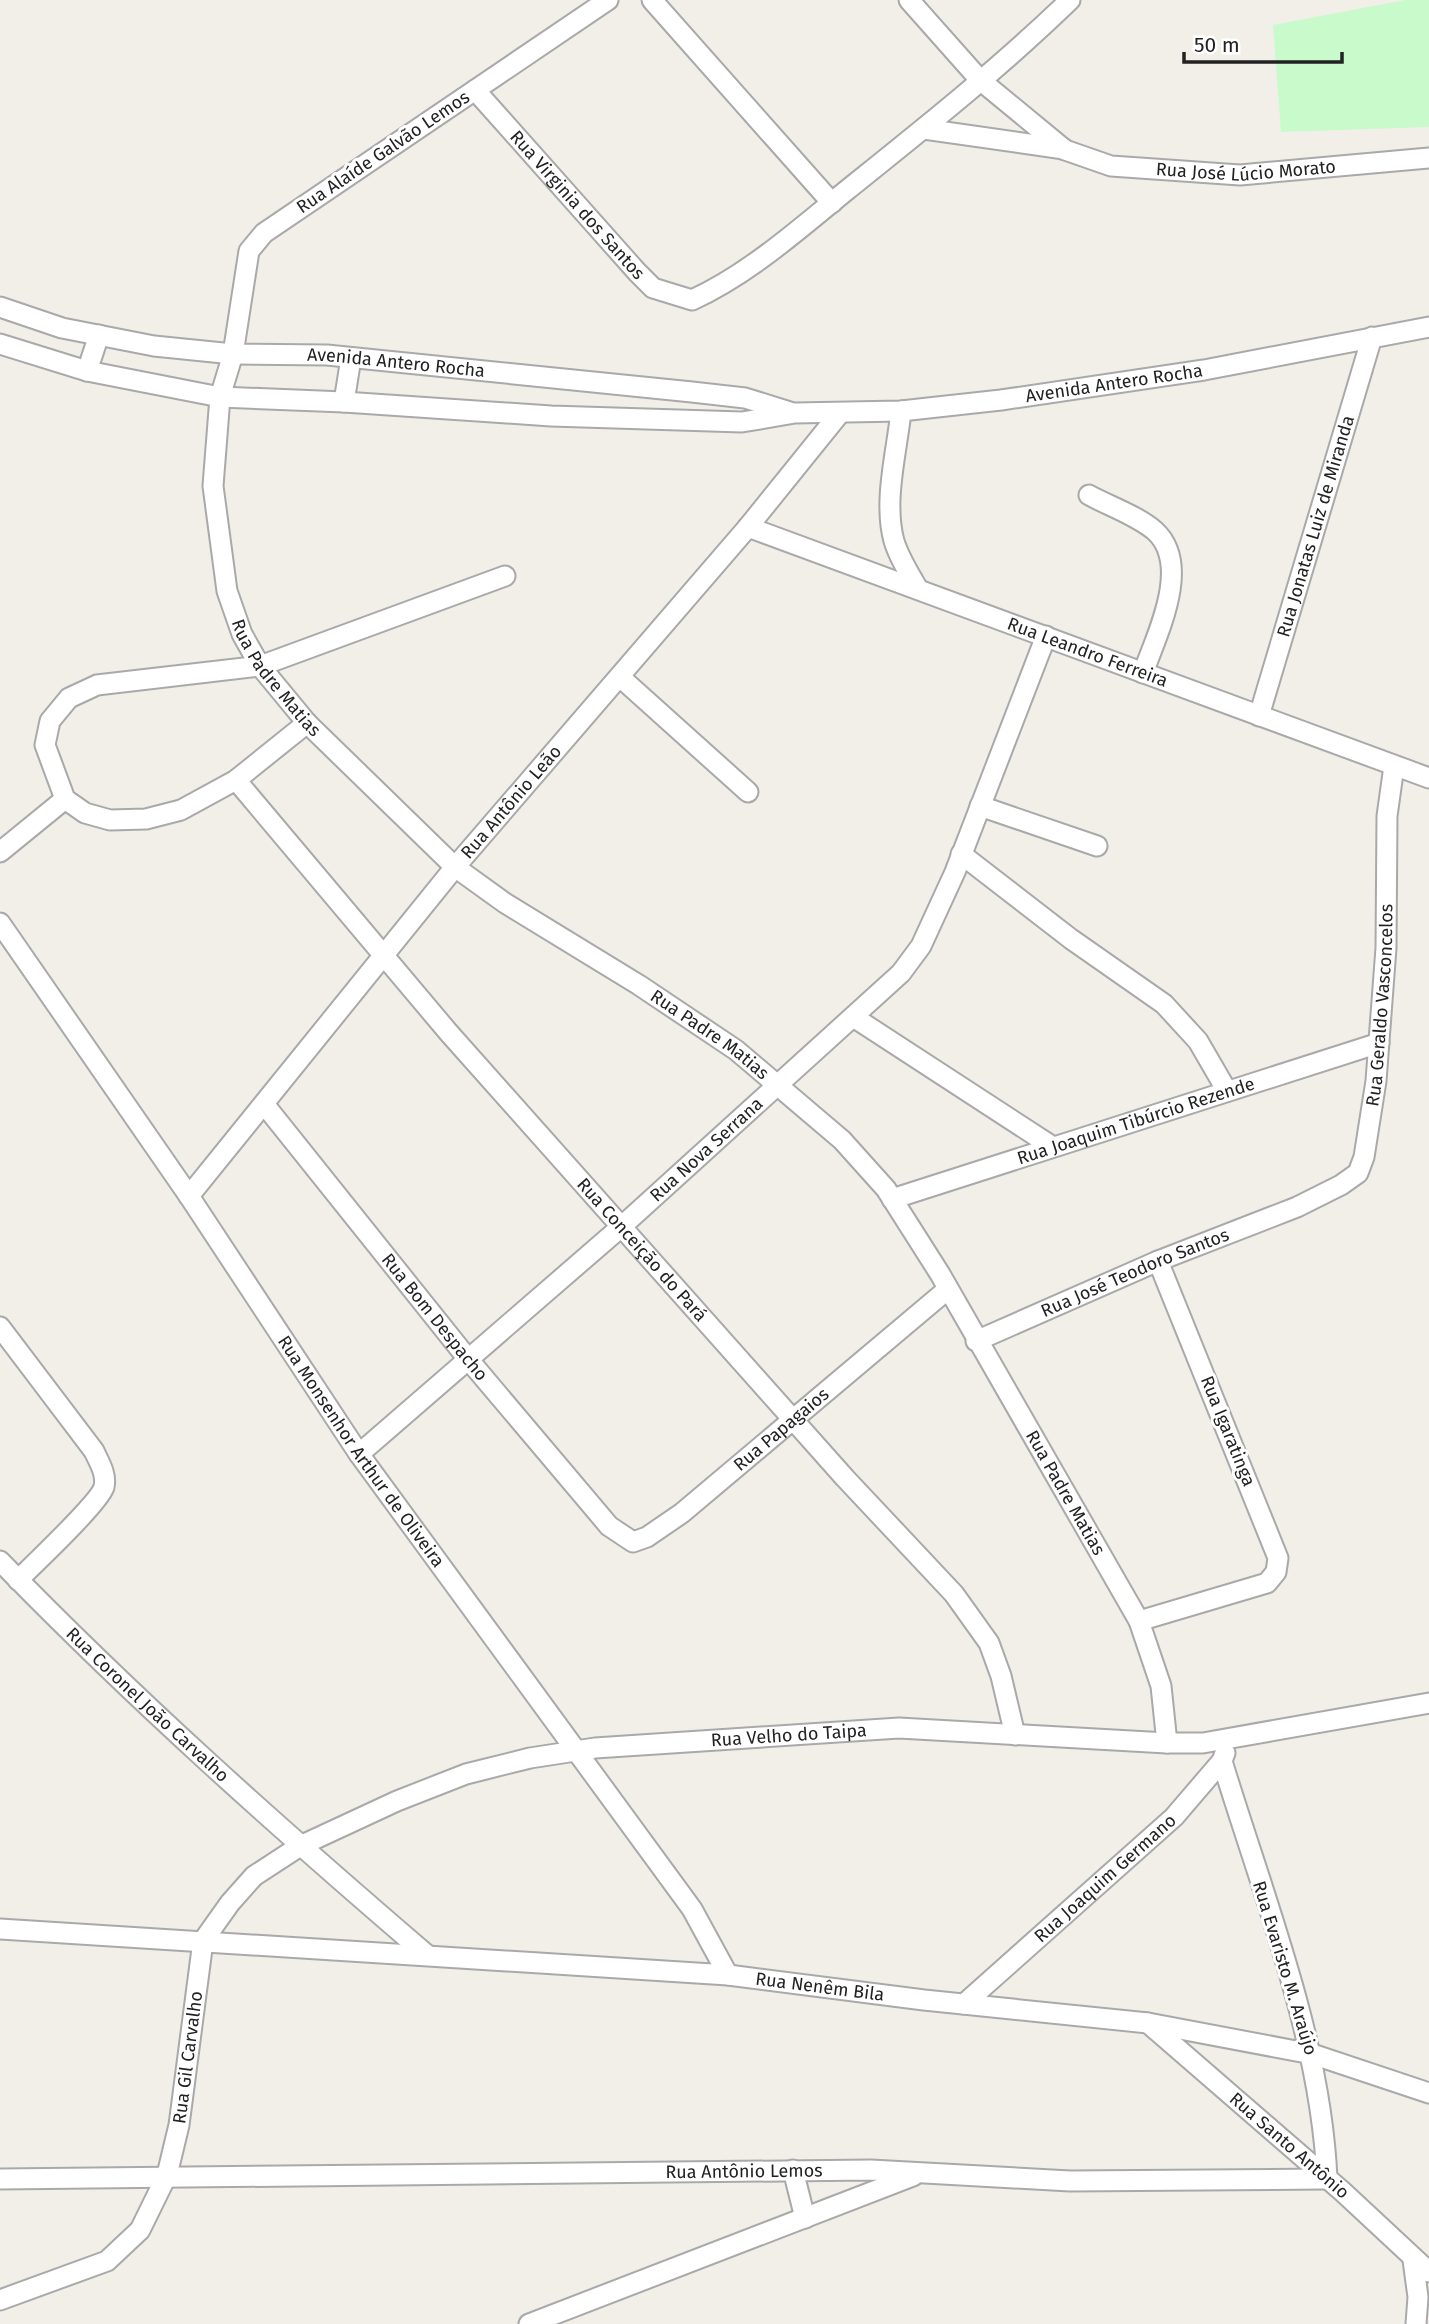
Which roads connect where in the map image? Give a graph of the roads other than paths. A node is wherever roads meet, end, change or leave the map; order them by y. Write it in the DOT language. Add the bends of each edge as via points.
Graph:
graph roads {
  1 [pos="608,0"];
  2 [pos="652,0"];
  3 [pos="909,0"];
  4 [pos="1070,0"];
  5 [pos="980,80"];
  6 [pos="475,90"];
  7 [pos="924,129"];
  8 [pos="1065,150"];
  9 [pos="1429,158"];
  10 [pos="832,203"];
  11 [pos="0,307"];
  12 [pos="1429,327"];
  13 [pos="99,335"];
  14 [pos="1372,337"];
  15 [pos="0,344"];
  16 [pos="233,354"];
  17 [pos="351,358"];
  18 [pos="87,370"];
  19 [pos="220,397"];
  20 [pos="344,402"];
  21 [pos="901,411"];
  22 [pos="795,413"];
  23 [pos="841,413"];
  24 [pos="1089,495"];
  25 [pos="748,527"];
  26 [pos="505,576"];
  27 [pos="918,589"];
  28 [pos="1046,636"];
  29 [pos="260,666"];
  30 [pos="1143,673"];
  31 [pos="620,677"];
  32 [pos="1259,716"];
  33 [pos="307,723"];
  34 [pos="1394,766"];
  35 [pos="1429,778"];
  36 [pos="236,780"];
  37 [pos="748,792"];
  38 [pos="65,799"];
  39 [pos="980,806"];
  40 [pos="1097,846"];
  41 [pos="0,852"];
  42 [pos="961,855"];
  43 [pos="455,867"];
  44 [pos="0,923"];
  45 [pos="384,956"];
  46 [pos="855,1018"];
  47 [pos="1379,1043"];
  48 [pos="780,1085"];
  49 [pos="1227,1091"];
  50 [pos="264,1104"];
  51 [pos="1053,1147"];
  52 [pos="189,1196"];
  53 [pos="892,1199"];
  54 [pos="1297,1208"];
  55 [pos="621,1227"];
  56 [pos="1158,1261"];
  57 [pos="948,1289"];
  58 [pos="0,1327"];
  59 [pos="976,1341"];
  60 [pos="468,1359"];
  61 [pos="793,1419"];
  62 [pos="359,1454"];
  63 [pos="609,1526"];
  64 [pos="0,1561"];
  65 [pos="18,1580"];
  66 [pos="1139,1621"];
  67 [pos="1429,1703"];
  68 [pos="1015,1735"];
  69 [pos="1229,1741"];
  70 [pos="1167,1744"];
  71 [pos="576,1751"];
  72 [pos="1222,1761"];
  73 [pos="300,1846"];
  74 [pos="0,1929"];
  75 [pos="203,1941"];
  76 [pos="427,1955"];
  77 [pos="728,1975"];
  78 [pos="964,2004"];
  79 [pos="1148,2023"];
  80 [pos="1312,2054"];
  81 [pos="1429,2093"];
  82 [pos="793,2171"];
  83 [pos="921,2172"];
  84 [pos="164,2175"];
  85 [pos="0,2179"];
  86 [pos="1327,2179"];
  87 [pos="805,2218"];
  88 [pos="1413,2260"];
  89 [pos="1429,2272"];
  90 [pos="0,2300"];
  91 [pos="561,2318"];
  92 [pos="529,2324"];
  93 [pos="1416,2324"];
  1 -- 6 [label="street, Rua Alaíde Galvão Lemos"];
  2 -- 10 [label="street"];
  3 -- 5 [label="street, Rua José Lúcio Morato"];
  4 -- 5 [label="street"];
  5 -- 7 [label="street"];
  5 -- 8 [label="street, Rua José Lúcio Morato"];
  6 -- 10 [label="street, Rua Virginia dos Santos" via="653,288 692,300 724,285"];
  6 -- 16 [label="street, Rua Alaíde Galvão Lemos" via="264,233 249,251"];
  7 -- 8 [label="street, Rua José Lúcio Morato"];
  7 -- 10 [label="street"];
  8 -- 9 [label="street, Rua José Lúcio Morato" via="1111,166 1240,175"];
  11 -- 13 [label="street, Avenida Antero Rocha"];
  12 -- 14 [label="street, Avenida Antero Rocha"];
  13 -- 16 [label="street, Avenida Antero Rocha"];
  13 -- 18 [label="street"];
  14 -- 21 [label="street, Avenida Antero Rocha" via="1204,370"];
  14 -- 32 [label="street, Rua Jonatas Luiz de Miranda"];
  15 -- 18 [label="street, Avenida Antero Rocha"];
  16 -- 17 [label="street, Avenida Antero Rocha"];
  16 -- 19 [label="street, Rua Alaíde Galvão Lemos"];
  17 -- 20 [label="street"];
  17 -- 22 [label="street, Avenida Antero Rocha" via="745,398"];
  18 -- 19 [label="street, Avenida Antero Rocha"];
  19 -- 20 [label="street, Avenida Antero Rocha"];
  19 -- 29 [label="street, Rua Padre Matias" via="212,486 227,592"];
  20 -- 22 [label="street, Avenida Antero Rocha" via="551,416 729,421"];
  21 -- 23 [label="street, Avenida Antero Rocha"];
  21 -- 27 [label="street" via="891,502 893,538"];
  22 -- 23 [label="street, Avenida Antero Rocha"];
  23 -- 25 [label="street, Rua Antônio Leão"];
  24 -- 30 [label="street" via="1154,530 1168,548 1169,601"];
  25 -- 27 [label="street, Rua Leandro Ferreira"];
  25 -- 31 [label="street, Rua Antônio Leão"];
  26 -- 29 [label="street"];
  27 -- 28 [label="street, Rua Leandro Ferreira"];
  28 -- 30 [label="street, Rua Leandro Ferreira"];
  28 -- 39 [label="street, Rua Nova Serrana"];
  29 -- 33 [label="street, Rua Padre Matias"];
  29 -- 38 [label="street" via="97,685 69,698 50,721 45,745"];
  30 -- 32 [label="street, Rua Leandro Ferreira"];
  31 -- 37 [label="street"];
  31 -- 43 [label="street, Rua Antônio Leão"];
  32 -- 34 [label="street, Rua Leandro Ferreira"];
  33 -- 36 [label="street"];
  33 -- 43 [label="street, Rua Padre Matias"];
  34 -- 35 [label="street, Rua Leandro Ferreira"];
  34 -- 47 [label="street, Rua Geraldo Vasconcelos" via="1387,816 1386,948"];
  36 -- 38 [label="street" via="181,810 146,819 110,820 85,813"];
  36 -- 45 [label="street, Rua Conceição do Pará"];
  38 -- 41 [label="street"];
  39 -- 40 [label="street"];
  39 -- 42 [label="street, Rua Nova Serrana"];
  42 -- 46 [label="street, Rua Nova Serrana" via="921,946 901,973"];
  42 -- 49 [label="street" via="1164,1004 1198,1041"];
  43 -- 45 [label="street, Rua Antônio Leão"];
  43 -- 48 [label="street, Rua Padre Matias" via="704,1028"];
  44 -- 52 [label="street, Rua Monsenhor Arthur de Oliveira"];
  45 -- 50 [label="street, Rua Antônio Leão"];
  45 -- 55 [label="street, Rua Conceição do Pará"];
  46 -- 48 [label="street, Rua Nova Serrana"];
  46 -- 51 [label="street"];
  47 -- 49 [label="street, Rua Joaquim Tibúrcio Rezende"];
  47 -- 54 [label="street, Rua Geraldo Vasconcelos" via="1370,1126 1357,1173"];
  48 -- 53 [label="street, Rua Padre Matias" via="842,1140"];
  48 -- 55 [label="street, Rua Nova Serrana"];
  49 -- 51 [label="street, Rua Joaquim Tibúrcio Rezende"];
  50 -- 52 [label="street, Rua Antônio Leão"];
  50 -- 60 [label="street, Rua Bom Despacho"];
  51 -- 53 [label="street, Rua Joaquim Tibúrcio Rezende"];
  52 -- 62 [label="street, Rua Monsenhor Arthur de Oliveira"];
  53 -- 57 [label="street, Rua Padre Matias"];
  54 -- 56 [label="street, Rua José Teodoro Santos"];
  55 -- 60 [label="street, Rua Nova Serrana"];
  55 -- 61 [label="street, Rua Conceição do Pará"];
  56 -- 59 [label="street, Rua José Teodoro Santos"];
  56 -- 66 [label="street, Rua Igaratinga" via="1278,1558 1276,1572 1267,1583"];
  57 -- 59 [label="street, Rua Padre Matias"];
  57 -- 61 [label="street, Rua Papagaios"];
  58 -- 65 [label="street" via="94,1451 103,1470 104,1488"];
  59 -- 66 [label="street, Rua Padre Matias"];
  60 -- 62 [label="street, Rua Nova Serrana"];
  60 -- 63 [label="street, Rua Bom Despacho"];
  61 -- 63 [label="street, Rua Papagaios" via="647,1538 633,1542"];
  61 -- 68 [label="street, Rua Conceição do Pará" via="954,1594 989,1643"];
  62 -- 71 [label="street, Rua Monsenhor Arthur de Oliveira"];
  64 -- 65 [label="street, Rua Coronel João Carvalho"];
  65 -- 73 [label="street, Rua Coronel João Carvalho"];
  66 -- 70 [label="street, Rua Padre Matias" via="1161,1686"];
  67 -- 69 [label="street, Rua Velho do Taipa"];
  68 -- 70 [label="street, Rua Velho do Taipa"];
  68 -- 71 [label="street, Rua Velho do Taipa" via="898,1728"];
  69 -- 70 [label="street, Rua Velho do Taipa"];
  69 -- 72 [label="street, Rua Joaquim Germano"];
  71 -- 73 [label="street, Rua Velho do Taipa" via="466,1774"];
  71 -- 77 [label="street, Rua Monsenhor Arthur de Oliveira" via="692,1909"];
  72 -- 78 [label="street, Rua Joaquim Germano" via="1174,1817"];
  72 -- 80 [label="street, Rua Evaristo M. Araújo"];
  73 -- 75 [label="street, Rua Velho do Taipa" via="254,1876"];
  73 -- 76 [label="street, Rua Coronel João Carvalho"];
  74 -- 75 [label="street, Rua Nenêm Bila"];
  75 -- 76 [label="street, Rua Nenêm Bila"];
  75 -- 84 [label="street, Rua Gil Carvalho" via="178,2125"];
  76 -- 77 [label="street, Rua Nenêm Bila"];
  77 -- 78 [label="street, Rua Nenêm Bila"];
  78 -- 79 [label="street, Rua Nenêm Bila"];
  79 -- 80 [label="street, Rua Nenêm Bila"];
  79 -- 86 [label="street, Rua Santo Antônio"];
  80 -- 81 [label="street, Rua Nenêm Bila"];
  80 -- 86 [label="street, Rua Evaristo M. Araújo"];
  82 -- 83 [label="street, Rua Antônio Lemos"];
  82 -- 84 [label="street, Rua Antônio Lemos"];
  82 -- 87 [label="street"];
  83 -- 86 [label="street, Rua Antônio Lemos" via="1070,2181"];
  83 -- 87 [label="street"];
  84 -- 85 [label="street, Rua Antônio Lemos"];
  84 -- 90 [label="street, Rua Gil Carvalho" via="140,2230 107,2262"];
  86 -- 88 [label="street, Rua Santo Antônio"];
  87 -- 91 [label="street"];
  88 -- 89 [label="street, Rua Santo Antônio"];
  88 -- 93 [label="street"];
  91 -- 92 [label="street"];
}
